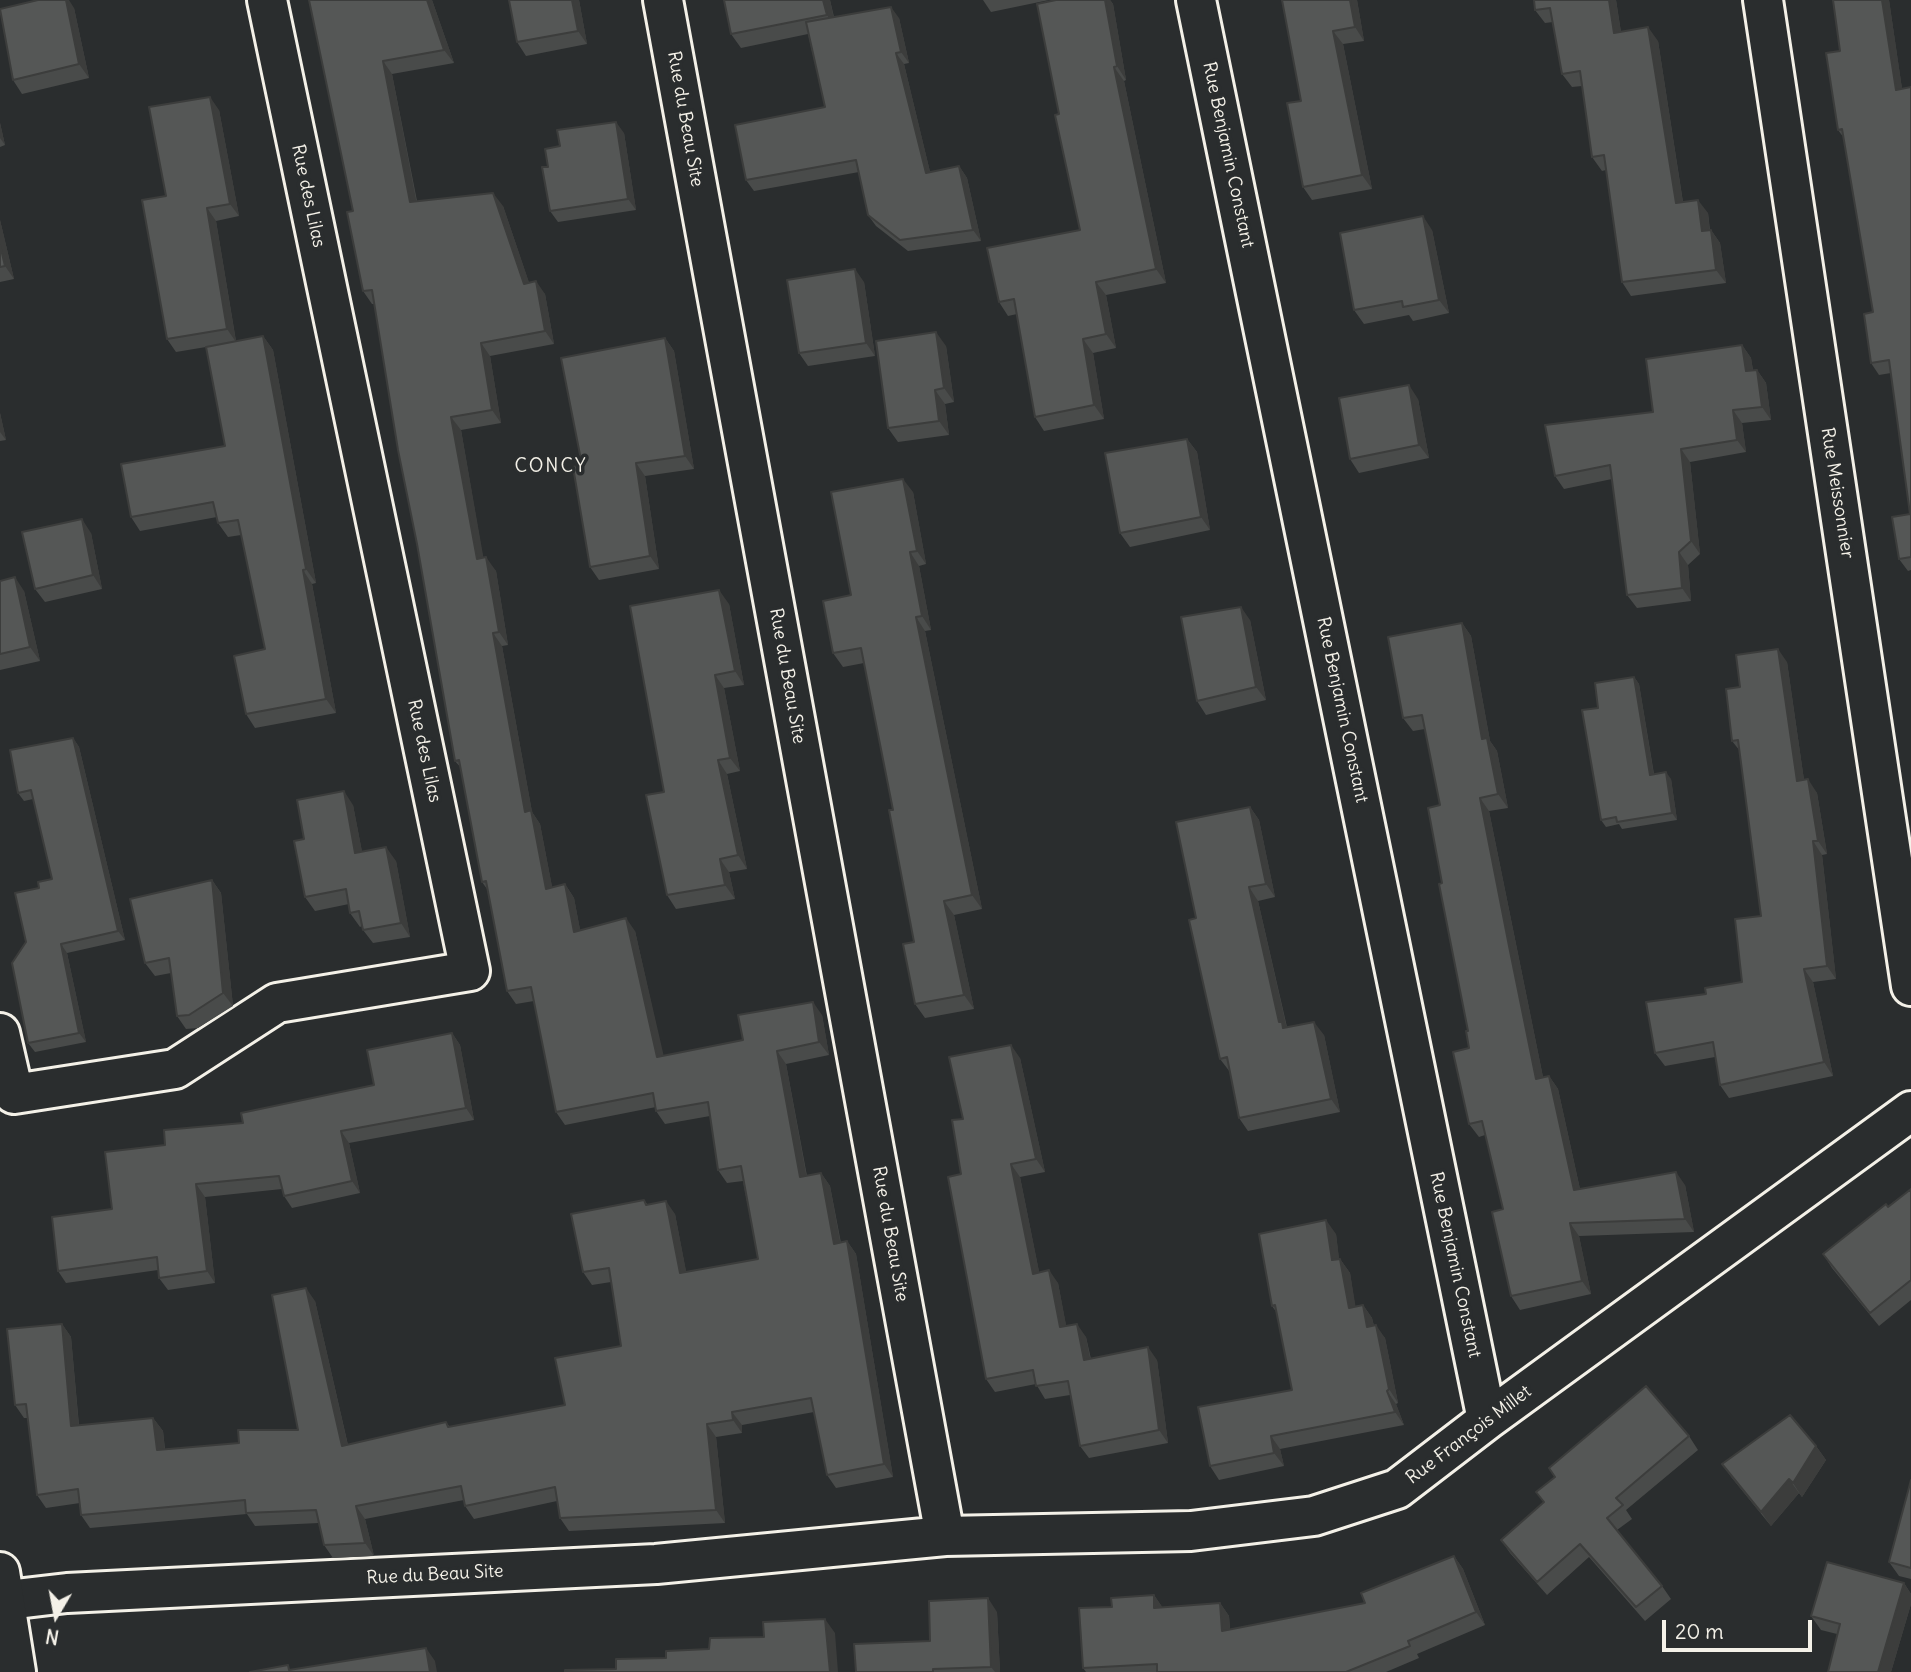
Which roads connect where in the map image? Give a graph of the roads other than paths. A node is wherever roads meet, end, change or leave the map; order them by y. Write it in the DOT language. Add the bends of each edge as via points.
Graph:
graph roads {
  1 [pos="267,0"];
  2 [pos="663,0"];
  3 [pos="1196,0"];
  4 [pos="1763,0"];
  5 [pos="1911,986"];
  6 [pos="0,1033"];
  7 [pos="1911,1111"];
  8 [pos="1487,1420"];
  9 [pos="945,1536"];
  10 [pos="2,1591"];
  11 [pos="16,1672"];
  1 -- 6 [label="street, Rue des Lilas" via="470,971 277,1003 175,1069 14,1094"];
  2 -- 9 [label="street, Rue du Beau Site"];
  3 -- 8 [label="street, Rue Benjamin Constant"];
  4 -- 5 [label="street, Rue Meissonnier"];
  7 -- 8 [label="street, Rue François Millet"];
  8 -- 9 [label="street, Rue François Millet" via="1397,1489 1314,1516 1191,1531"];
  9 -- 10 [label="street, Rue du Beau Site" via="656,1564 67,1593"];
  10 -- 11 [label="street"];
}
